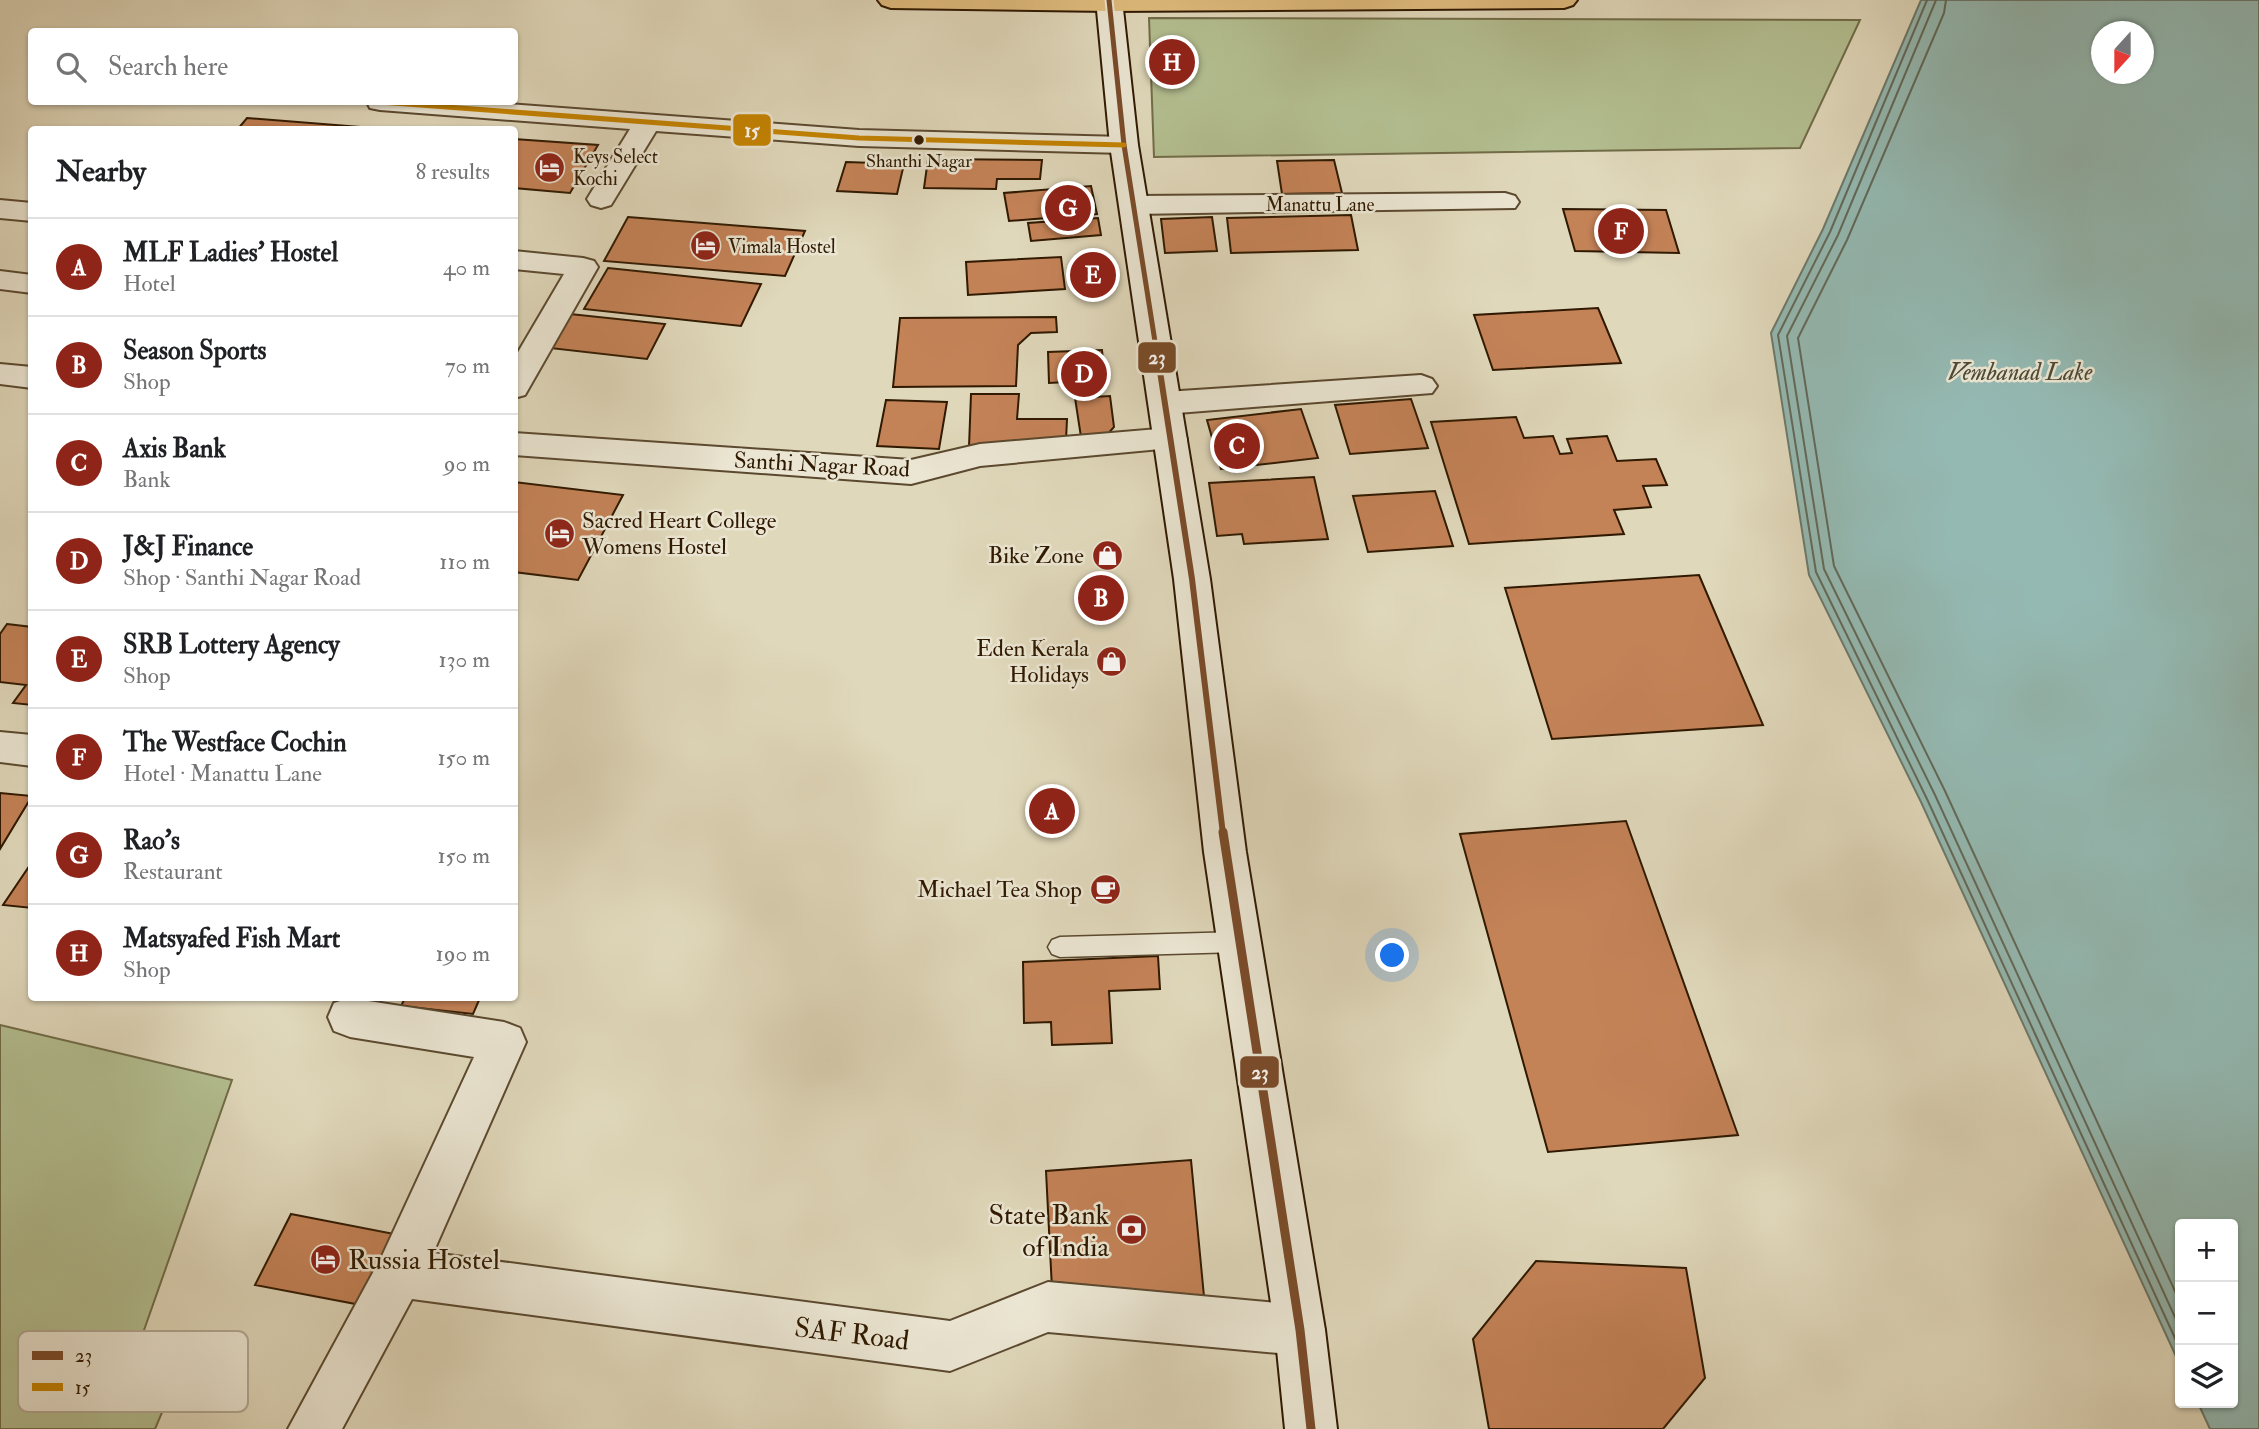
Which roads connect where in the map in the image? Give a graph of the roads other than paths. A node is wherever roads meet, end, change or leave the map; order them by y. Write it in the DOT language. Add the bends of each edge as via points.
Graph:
graph roads {
  1 [pos="891,0"];
  2 [pos="1527,0"];
  3 [pos="1564,0"];
  4 [pos="1109,1"];
  5 [pos="420,105"];
  6 [pos="648,122"];
  7 [pos="1124,145"];
  8 [pos="601,199"];
  9 [pos="1505,202"];
  10 [pos="1135,205"];
  11 [pos="0,209"];
  12 [pos="28,212"];
  13 [pos="518,260"];
  14 [pos="0,280"];
  15 [pos="28,284"];
  16 [pos="529,336"];
  17 [pos="0,374"];
  18 [pos="518,374"];
  19 [pos="28,378"];
  20 [pos="1421,386"];
  21 [pos="1168,421"];
  22 [pos="518,444"];
  23 [pos="0,747"];
  24 [pos="28,750"];
  25 [pos="1239,942"];
  26 [pos="1060,947"];
  27 [pos="350,1017"];
  28 [pos="399,1273"];
  29 [pos="1300,1330"];
  30 [pos="314,1429"];
  31 [pos="1311,1429"];
  1 -- 4 [label="highway"];
  2 -- 3 [label="highway"];
  2 -- 4 [label="highway"];
  4 -- 7 [label="street"];
  5 -- 6 [label="street"];
  6 -- 7 [label="street" via="859,138"];
  6 -- 8 [label="street"];
  7 -- 10 [label="street"];
  9 -- 10 [label="street, Manattu Lane"];
  10 -- 21 [label="street"];
  11 -- 12 [label="street"];
  13 -- 16 [label="street" via="583,267"];
  14 -- 15 [label="street"];
  16 -- 18 [label="street"];
  17 -- 19 [label="street"];
  20 -- 21 [label="street, Santhi Nagar Road"];
  21 -- 22 [label="street, Santhi Nagar Road" via="911,472"];
  21 -- 25 [label="street"];
  23 -- 24 [label="street"];
  25 -- 26 [label="lane"];
  25 -- 29 [label="street"];
  27 -- 28 [label="street" via="504,1042"];
  28 -- 29 [label="street, SAF Road" via="950,1346 1048,1307"];
  28 -- 30 [label="street"];
  29 -- 31 [label="street"];
}
